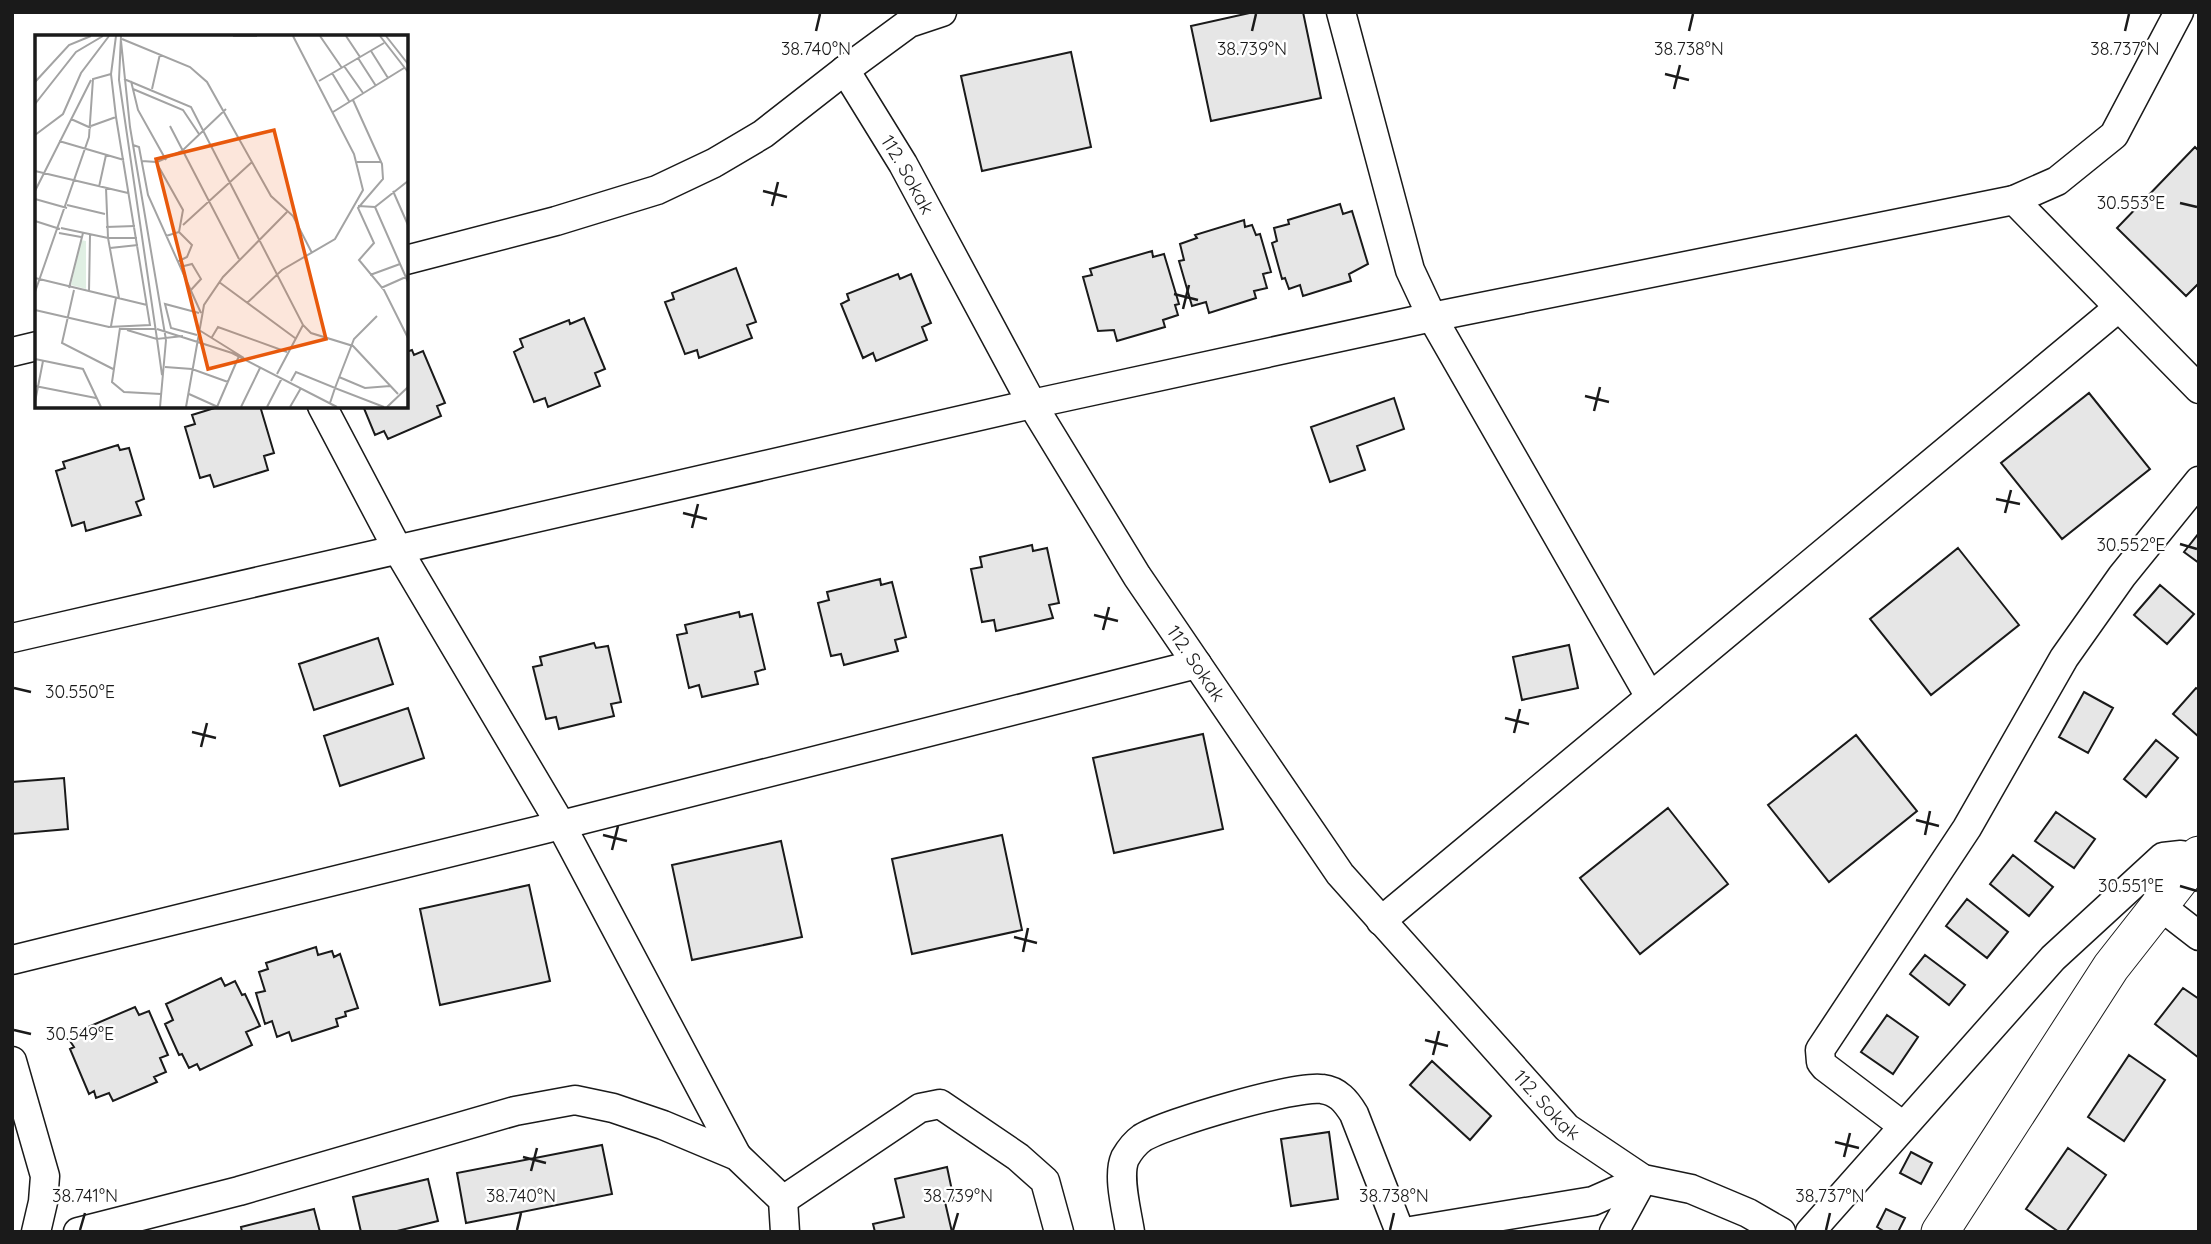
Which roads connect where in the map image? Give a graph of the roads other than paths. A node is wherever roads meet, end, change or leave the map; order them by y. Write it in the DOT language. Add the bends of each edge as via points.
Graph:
graph roads {
  1 [pos="942,12"];
  2 [pos="1341,12"];
  3 [pos="2179,12"];
  4 [pos="845,69"];
  5 [pos="2014,200"];
  6 [pos="408,259"];
  7 [pos="2118,308"];
  8 [pos="1432,317"];
  9 [pos="35,346"];
  10 [pos="12,352"];
  11 [pos="2199,390"];
  12 [pos="1032,404"];
  13 [pos="323,408"];
  14 [pos="2199,481"];
  15 [pos="398,550"];
  16 [pos="12,638"];
  17 [pos="1196,664"];
  18 [pos="1650,698"];
  19 [pos="561,825"];
  20 [pos="2197,857"];
  21 [pos="2159,905"];
  22 [pos="1381,921"];
  23 [pos="2199,936"];
  24 [pos="12,960"];
  25 [pos="12,1061"];
  26 [pos="1903,1126"];
  27 [pos="24,1147"];
  28 [pos="737,1156"];
  29 [pos="1643,1179"];
  30 [pos="783,1200"];
  31 [pos="36,1232"];
  32 [pos="78,1232"];
  33 [pos="785,1232"];
  34 [pos="1059,1232"];
  35 [pos="1130,1232"];
  36 [pos="1402,1232"];
  37 [pos="1614,1232"];
  38 [pos="1781,1232"];
  39 [pos="1810,1232"];
  40 [pos="1940,1232"];
  1 -- 4 [label="street" via="909,23"];
  2 -- 8 [label="street" via="1410,270"];
  3 -- 5 [label="street" via="2114,135 2057,181"];
  4 -- 6 [label="street" via="763,134 657,190"];
  4 -- 12 [label="street, 112. Sokak" via="903,164"];
  5 -- 7 [label="street"];
  5 -- 8 [label="street"];
  7 -- 11 [label="street"];
  7 -- 18 [label="street"];
  8 -- 12 [label="street"];
  8 -- 18 [label="street"];
  9 -- 10 [label="street"];
  12 -- 15 [label="street"];
  12 -- 17 [label="street, 112. Sokak"];
  13 -- 15 [label="street"];
  14 -- 26 [label="street" via="2071,647 1967,828 1823,1044 1820,1057 1825,1067"];
  15 -- 16 [label="street"];
  15 -- 19 [label="street"];
  17 -- 19 [label="street"];
  17 -- 22 [label="street, 112. Sokak" via="1340,874"];
  18 -- 22 [label="street"];
  19 -- 24 [label="street"];
  19 -- 28 [label="street"];
  20 -- 21 [label="main road"];
  20 -- 26 [label="street" via="2163,857 2053,958"];
  21 -- 23 [label="street"];
  21 -- 40 [label="main road" via="2111,967"];
  22 -- 29 [label="street, 112. Sokak" via="1567,1128"];
  25 -- 27 [label="street"];
  26 -- 39 [label="street"];
  27 -- 31 [label="street" via="45,1176"];
  28 -- 30 [label="street"];
  28 -- 32 [label="street" via="663,1125 575,1100 515,1111"];
  29 -- 36 [label="street" via="1593,1201"];
  29 -- 37 [label="street"];
  29 -- 38 [label="street, 112. Sokak" via="1691,1189"];
  30 -- 33 [label="street"];
  30 -- 34 [label="street" via="920,1108 940,1104 1045,1181"];
  35 -- 36 [label="street" via="1121,1169 1143,1138 1198,1115 1320,1088 1334,1091 1354,1114"];
}
